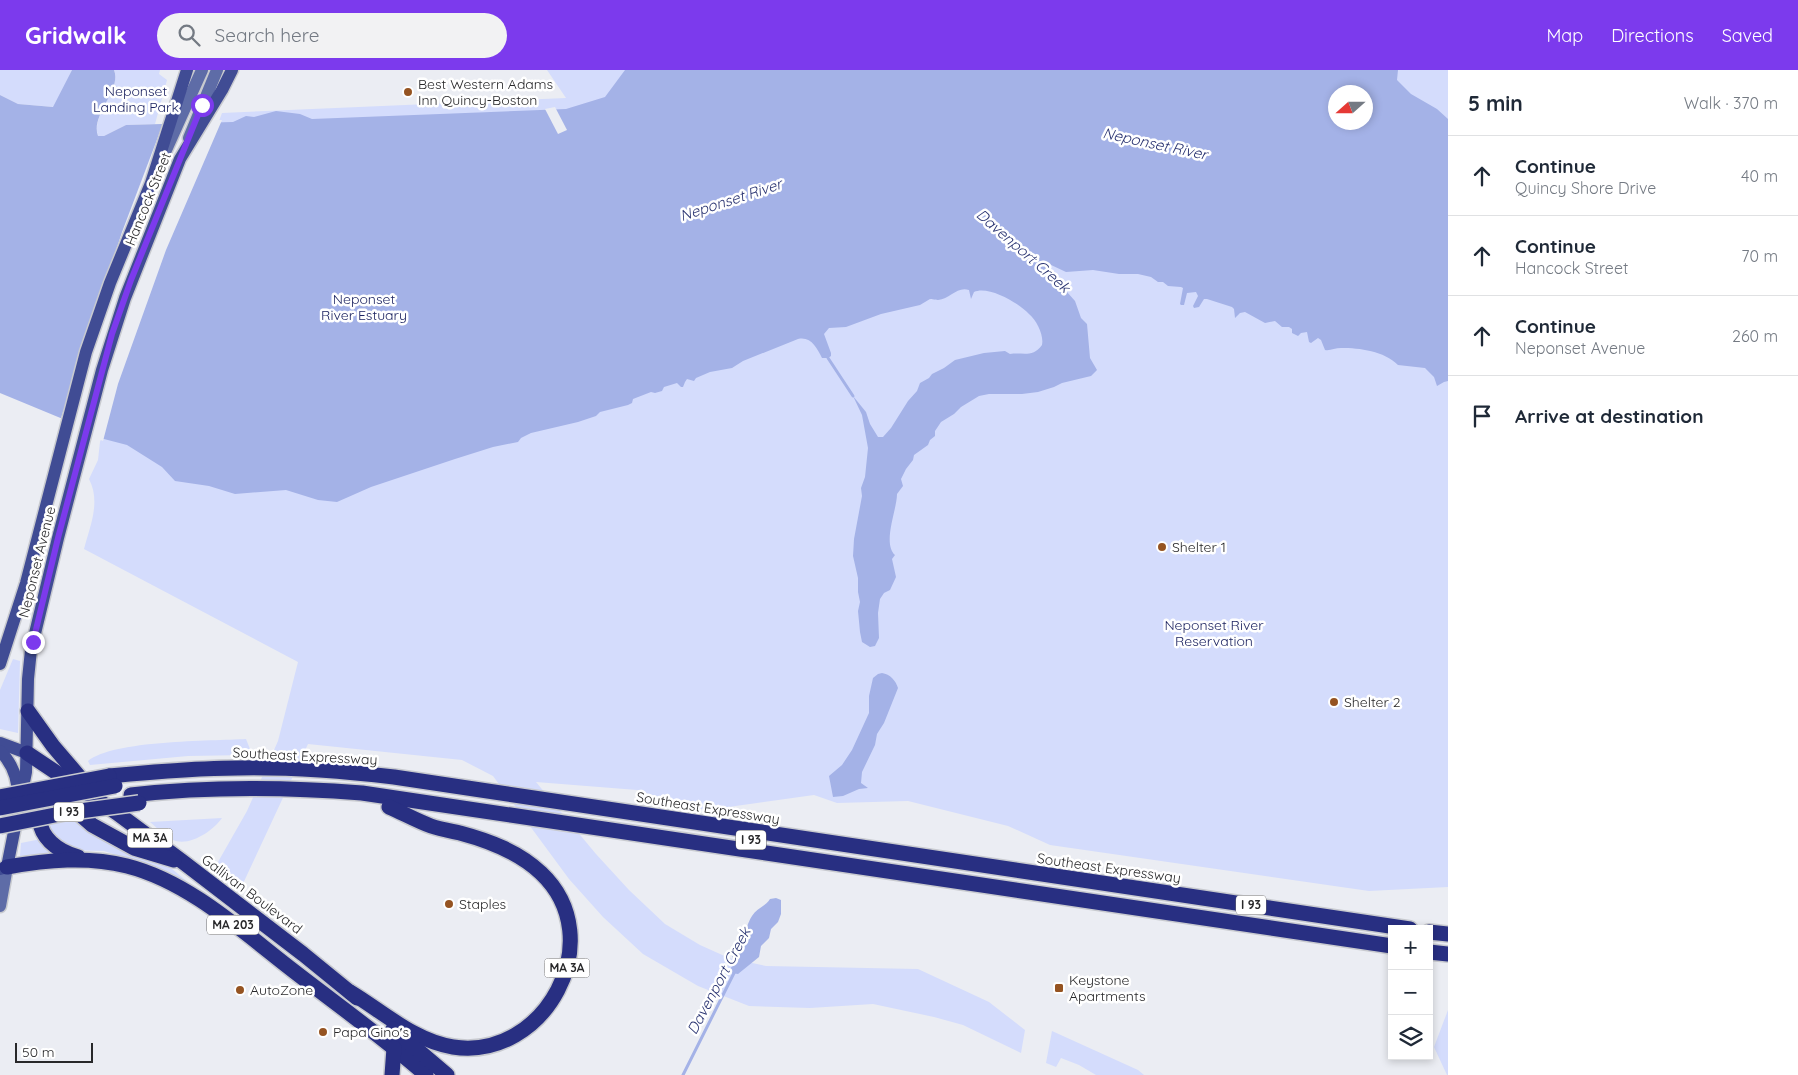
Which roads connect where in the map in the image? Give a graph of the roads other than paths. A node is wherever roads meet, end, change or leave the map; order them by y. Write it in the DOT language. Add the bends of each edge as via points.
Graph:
graph roads {
  1 [pos="188,70"];
  2 [pos="202,70"];
  3 [pos="217,70"];
  4 [pos="232,70"];
  5 [pos="180,158"];
  6 [pos="151,183"];
  7 [pos="121,256"];
  8 [pos="139,262"];
  9 [pos="0,664"];
  10 [pos="28,711"];
  11 [pos="0,742"];
  12 [pos="0,751"];
  13 [pos="27,753"];
  14 [pos="112,781"];
  15 [pos="231,782"];
  16 [pos="296,783"];
  17 [pos="0,797"];
  18 [pos="135,799"];
  19 [pos="390,807"];
  20 [pos="0,808"];
  21 [pos="117,814"];
  22 [pos="0,817"];
  23 [pos="17,819"];
  24 [pos="0,826"];
  25 [pos="88,860"];
  26 [pos="183,862"];
  27 [pos="4,868"];
  28 [pos="1035,888"];
  29 [pos="1090,896"];
  30 [pos="0,906"];
  31 [pos="1388,927"];
  32 [pos="1433,932"];
  33 [pos="1388,934"];
  34 [pos="1448,934"];
  35 [pos="1433,942"];
  36 [pos="1448,944"];
  37 [pos="1388,945"];
  38 [pos="1433,952"];
  39 [pos="1388,954"];
  40 [pos="1448,954"];
  41 [pos="1433,962"];
  42 [pos="1448,964"];
  43 [pos="350,992"];
  44 [pos="394,1048"];
  45 [pos="392,1075"];
  46 [pos="426,1075"];
  47 [pos="447,1075"];
  1 -- 6 [label="main road, Hancock Street"];
  2 -- 6 [label="main road"];
  3 -- 5 [label="main road"];
  4 -- 5 [label="main road, Hancock Street"];
  5 -- 8 [label="main road, Hancock Street"];
  6 -- 7 [label="main road, Hancock Street"];
  7 -- 9 [label="main road, Neponset Avenue" via="86,352 21,601"];
  8 -- 10 [label="main road, Neponset Avenue" via="102,370 58,538 31,650"];
  10 -- 13 [label="main road, Neponset Avenue"];
  10 -- 21 [label="highway, MA 3A" via="69,766"];
  11 -- 13 [label="main road"];
  12 -- 23 [label="main road" via="15,776"];
  13 -- 21 [label="highway, Gallivan Boulevard"];
  13 -- 23 [label="main road, Neponset Avenue"];
  14 -- 15 [label="highway, Southeast Expressway / I 93" via="173,770"];
  14 -- 17 [label="highway, Southeast Expressway / I 93, bridge"];
  14 -- 20 [label="highway, I 93, bridge"];
  15 -- 16 [label="highway, Southeast Expressway / I 93"];
  15 -- 16 [label="highway, Southeast Expressway / I 93"];
  15 -- 18 [label="highway, Southeast Expressway / I 93"];
  16 -- 19 [label="highway, Southeast Expressway / I 93"];
  16 -- 28 [label="highway, I 93"];
  16 -- 28 [label="highway, Southeast Expressway / I 93" via="361,773 412,780"];
  18 -- 22 [label="highway, I 93" via="63,804"];
  18 -- 24 [label="highway, Southeast Expressway / I 93, bridge"];
  19 -- 28 [label="highway, Southeast Expressway / I 93"];
  19 -- 43 [label="highway, MA 3A" via="432,826 502,848 540,872 556,892 566,913 570,936 568,963 555,996 539,1017 510,1037 476,1047 453,1047 428,1040"];
  21 -- 26 [label="highway, Gallivan Boulevard / MA 3A"];
  23 -- 27 [label="main road, Neponset Avenue"];
  25 -- 26 [label="highway" via="63,852 49,842 39,819 44,811 66,805 92,825 134,848"];
  25 -- 27 [label="highway, MA 203" via="52,860"];
  25 -- 44 [label="highway, MA 203" via="106,861 143,871 192,895"];
  26 -- 43 [label="highway, Gallivan Boulevard / MA 3A"];
  27 -- 30 [label="main road, Neponset Avenue"];
  28 -- 29 [label="highway, Southeast Expressway / I 93"];
  28 -- 29 [label="highway, Southeast Expressway / I 93"];
  29 -- 31 [label="highway, Southeast Expressway / I 93"];
  29 -- 33 [label="highway, I 93"];
  29 -- 37 [label="highway, I 93"];
  29 -- 39 [label="highway, Southeast Expressway / I 93"];
  32 -- 34 [label="highway"];
  35 -- 36 [label="highway"];
  38 -- 40 [label="highway"];
  41 -- 42 [label="highway"];
  43 -- 47 [label="highway, Gallivan Boulevard"];
  44 -- 45 [label="highway"];
  44 -- 46 [label="highway, MA 203"];
}
